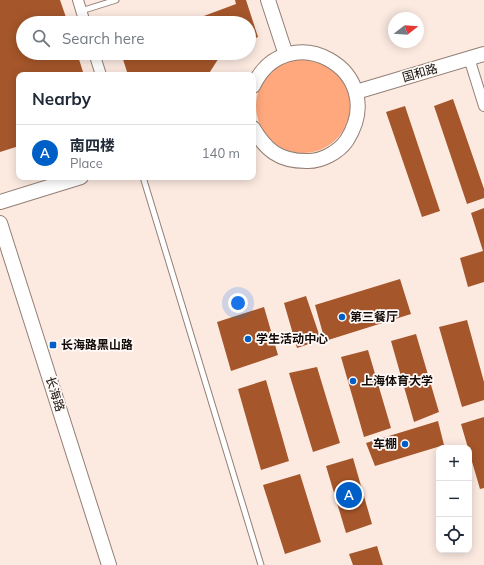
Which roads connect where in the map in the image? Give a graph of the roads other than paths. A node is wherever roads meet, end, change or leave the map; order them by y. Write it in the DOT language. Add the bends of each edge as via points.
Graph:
graph roads {
  1 [pos="78,0"];
  2 [pos="116,0"];
  3 [pos="268,0"];
  4 [pos="81,11"];
  5 [pos="83,16"];
  6 [pos="484,54"];
  7 [pos="286,55"];
  8 [pos="470,58"];
  9 [pos="96,60"];
  10 [pos="100,72"];
  11 [pos="256,80"];
  12 [pos="356,92"];
  13 [pos="484,106"];
  14 [pos="256,133"];
  15 [pos="71,180"];
  16 [pos="144,180"];
  17 [pos="0,202"];
  18 [pos="0,223"];
  19 [pos="109,565"];
  20 [pos="261,565"];
  1 -- 4 [label="street"];
  2 -- 4 [label="lane"];
  3 -- 7 [label="main road"];
  4 -- 5 [label="street"];
  6 -- 8 [label="main road, 国和路"];
  7 -- 11 [label="main road" via="265,68"];
  7 -- 12 [label="main road" via="303,52 320,55 336,63 348,76"];
  8 -- 12 [label="main road, 国和路"];
  8 -- 13 [label="street"];
  9 -- 10 [label="street"];
  12 -- 14 [label="main road" via="358,110 354,128 344,144 329,156 311,162 293,161 275,154 261,142"];
  15 -- 17 [label="main road"];
  16 -- 20 [label="lane"];
  18 -- 19 [label="main road, 长海路"];
}
